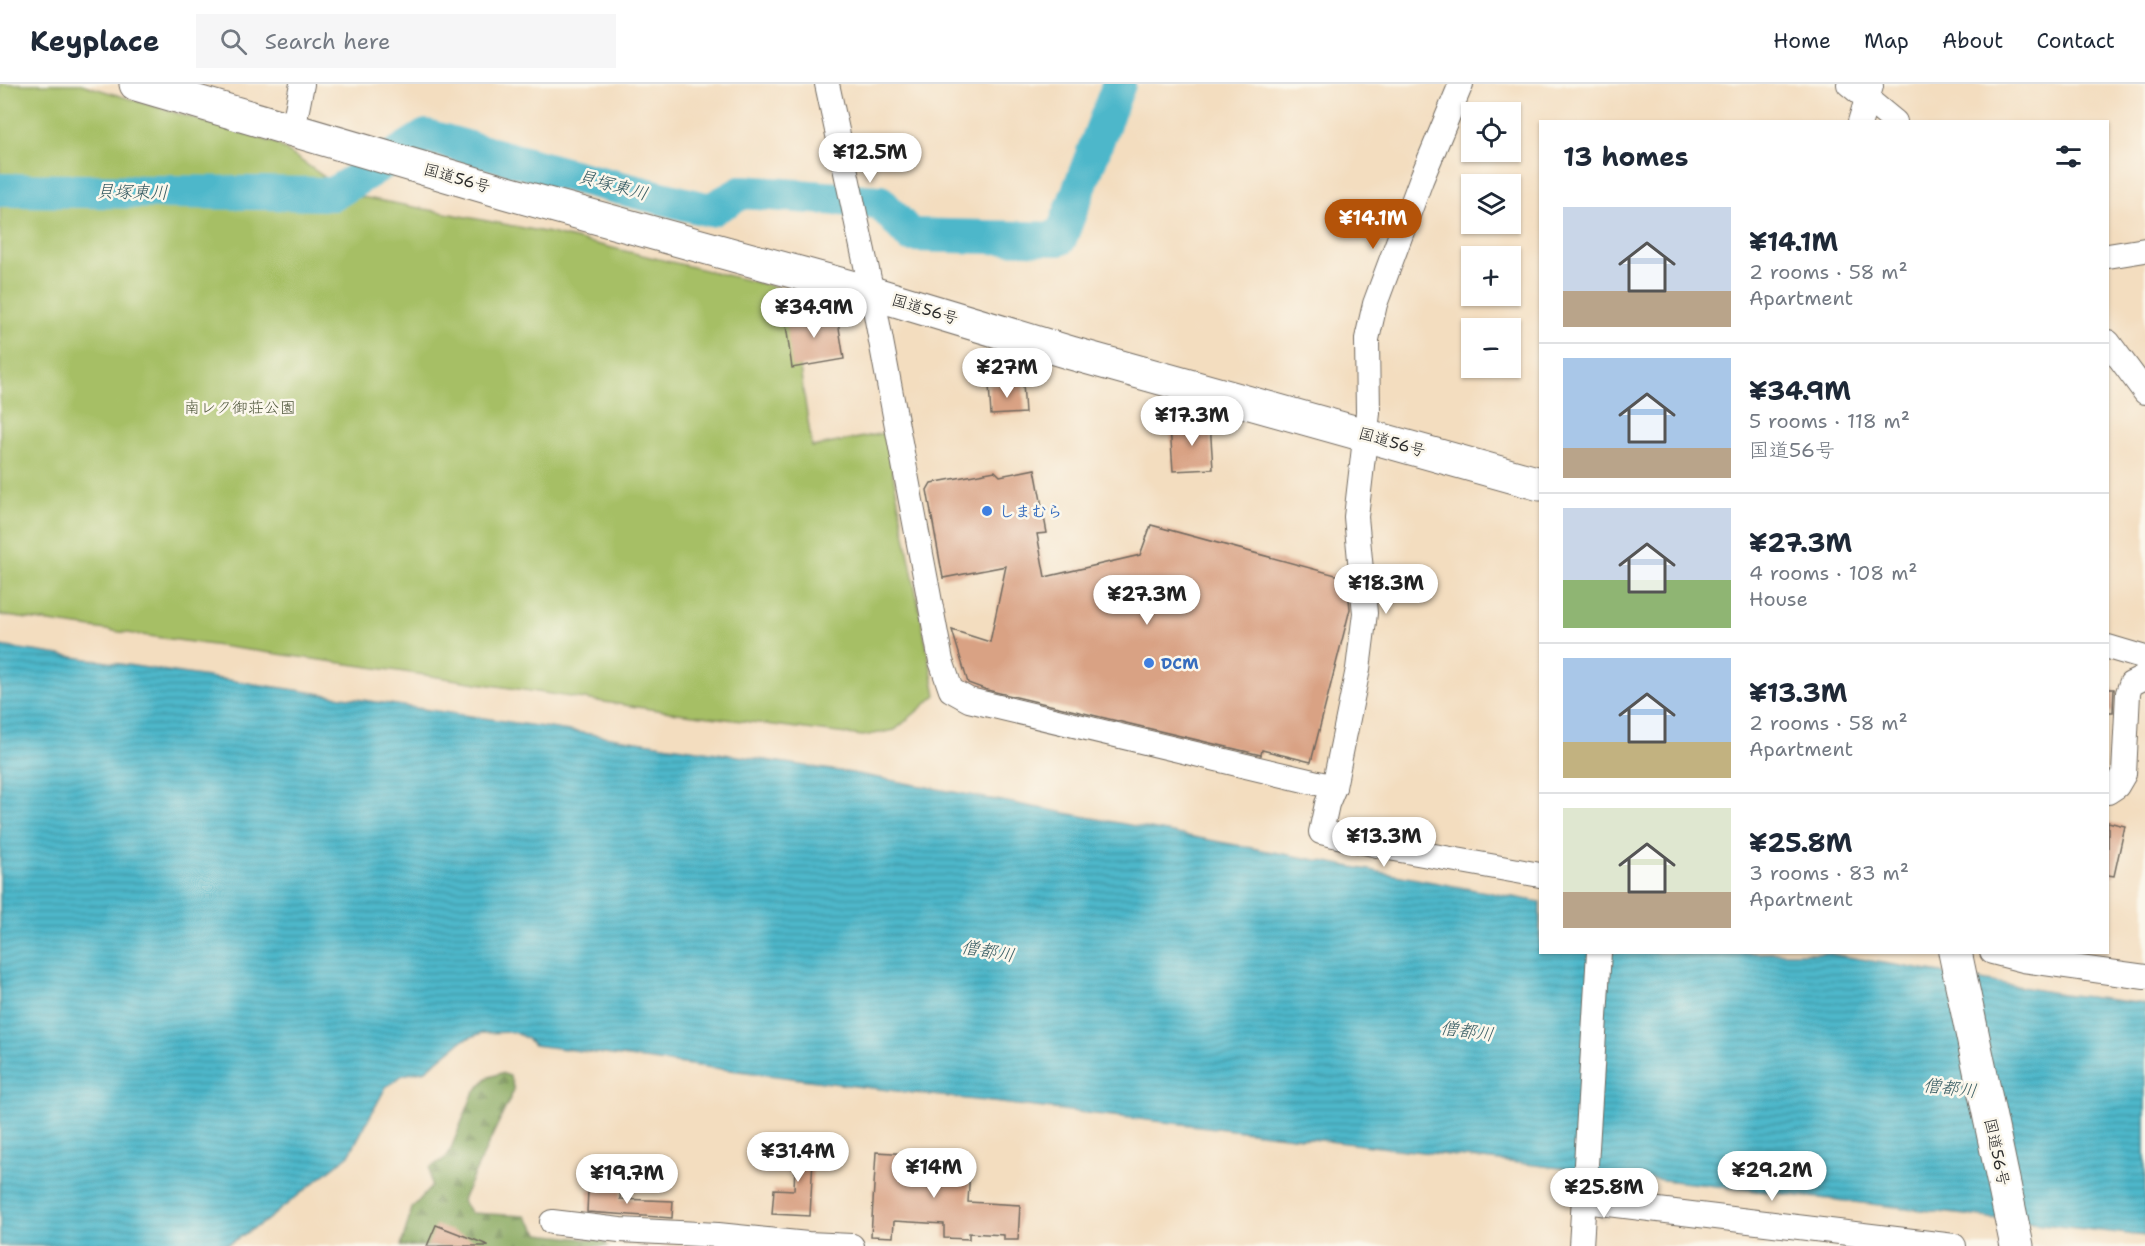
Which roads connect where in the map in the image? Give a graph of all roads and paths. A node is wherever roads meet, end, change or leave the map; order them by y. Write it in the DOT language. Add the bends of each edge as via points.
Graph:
graph roads {
  1 [pos="136,84"];
  2 [pos="302,84"];
  3 [pos="827,84"];
  4 [pos="1461,84"];
  5 [pos="1849,84"];
  6 [pos="1866,102"];
  7 [pos="1892,120"];
  8 [pos="294,130"];
  9 [pos="2145,250"];
  10 [pos="2109,256"];
  11 [pos="872,293"];
  12 [pos="2109,343"];
  13 [pos="2145,392"];
  14 [pos="1367,434"];
  15 [pos="1539,484"];
  16 [pos="2109,647"];
  17 [pos="2145,658"];
  18 [pos="2145,677"];
  19 [pos="1335,787"];
  20 [pos="2109,791"];
  21 [pos="1539,875"];
  22 [pos="1599,954"];
  23 [pos="1955,954"];
  24 [pos="2000,954"];
  25 [pos="2145,977"];
  26 [pos="1585,1195"];
  27 [pos="552,1222"];
  28 [pos="2015,1239"];
  29 [pos="808,1245"];
  30 [pos="852,1246"];
  31 [pos="1581,1246"];
  32 [pos="1954,1246"];
  1 -- 8 [label="highway, 国道56号"];
  2 -- 8 [label="street"];
  3 -- 11 [label="street"];
  4 -- 14 [label="street" via="1375,304 1367,339"];
  5 -- 6 [label="street"];
  6 -- 7 [label="street"];
  8 -- 11 [label="highway, 国道56号"];
  9 -- 10 [label="street"];
  11 -- 14 [label="highway, 国道56号"];
  11 -- 19 [label="street" via="941,661 951,690 969,700"];
  12 -- 13 [label="street"];
  14 -- 15 [label="highway, 国道56号"];
  14 -- 19 [label="street" via="1356,517 1365,613"];
  16 -- 17 [label="street"];
  18 -- 20 [label="street" via="2131,684 2128,693 2124,774"];
  19 -- 21 [label="street" via="1321,832"];
  22 -- 26 [label="street"];
  23 -- 28 [label="highway, 国道56号"];
  24 -- 25 [label="street"];
  26 -- 31 [label="street"];
  26 -- 32 [label="street"];
  27 -- 29 [label="street"];
  29 -- 30 [label="street"];
}
